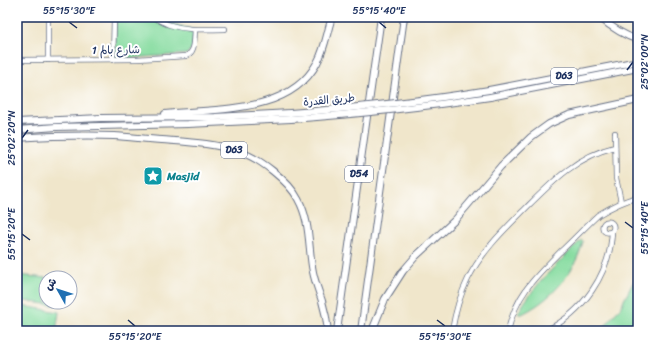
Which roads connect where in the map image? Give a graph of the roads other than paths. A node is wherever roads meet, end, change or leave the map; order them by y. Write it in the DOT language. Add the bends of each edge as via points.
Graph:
graph roads {
  1 [pos="48,17"];
  2 [pos="114,17"];
  3 [pos="153,17"];
  4 [pos="332,17"];
  5 [pos="381,17"];
  6 [pos="404,17"];
  7 [pos="599,17"];
  8 [pos="225,29"];
  9 [pos="195,30"];
  10 [pos="638,40"];
  11 [pos="17,60"];
  12 [pos="48,60"];
  13 [pos="113,60"];
  14 [pos="638,61"];
  15 [pos="638,68"];
  16 [pos="490,93"];
  17 [pos="638,100"];
  18 [pos="290,116"];
  19 [pos="144,118"];
  20 [pos="17,122"];
  21 [pos="17,130"];
  22 [pos="615,133"];
  23 [pos="17,138"];
  24 [pos="615,147"];
  25 [pos="638,197"];
  26 [pos="621,202"];
  27 [pos="612,232"];
  28 [pos="328,331"];
  29 [pos="337,331"];
  30 [pos="361,331"];
  31 [pos="372,331"];
  32 [pos="452,331"];
  33 [pos="508,331"];
  34 [pos="545,331"];
  1 -- 12 [label="street"];
  2 -- 13 [label="street"];
  3 -- 9 [label="street" via="170,25"];
  4 -- 19 [label="main road" via="317,64 304,80 288,92 242,108"];
  5 -- 29 [label="main road, D54"];
  6 -- 30 [label="main road, D54"];
  7 -- 10 [label="main road" via="620,32"];
  8 -- 9 [label="street"];
  9 -- 13 [label="street, شارع بالم 1" via="194,49 189,55"];
  11 -- 12 [label="street, شارع بالم 1"];
  12 -- 13 [label="street, شارع بالم 1"];
  14 -- 16 [label="main road, طريق القدرة / D63"];
  15 -- 16 [label="main road, طريق القدرة / D63"];
  16 -- 18 [label="main road, طريق القدرة / D63, bridge"];
  17 -- 31 [label="main road" via="569,115 549,124 531,137 501,166 455,220 403,271 385,299"];
  18 -- 19 [label="main road, طريق القدرة / D63"];
  18 -- 21 [label="main road, طريق القدرة / D63" via="195,124"];
  19 -- 20 [label="main road, طريق القدرة / D63"];
  22 -- 24 [label="street"];
  23 -- 28 [label="main road, D63" via="114,136 184,141 221,146 256,159 281,179 298,199 306,221 313,273"];
  24 -- 26 [label="street" via="616,178"];
  24 -- 32 [label="street" via="590,155 566,171 496,239 468,280 457,308"];
  25 -- 26 [label="street"];
  26 -- 33 [label="street" via="598,215 535,277 516,306"];
  27 -- 34 [label="street" via="607,261 594,288 569,316"];
}
